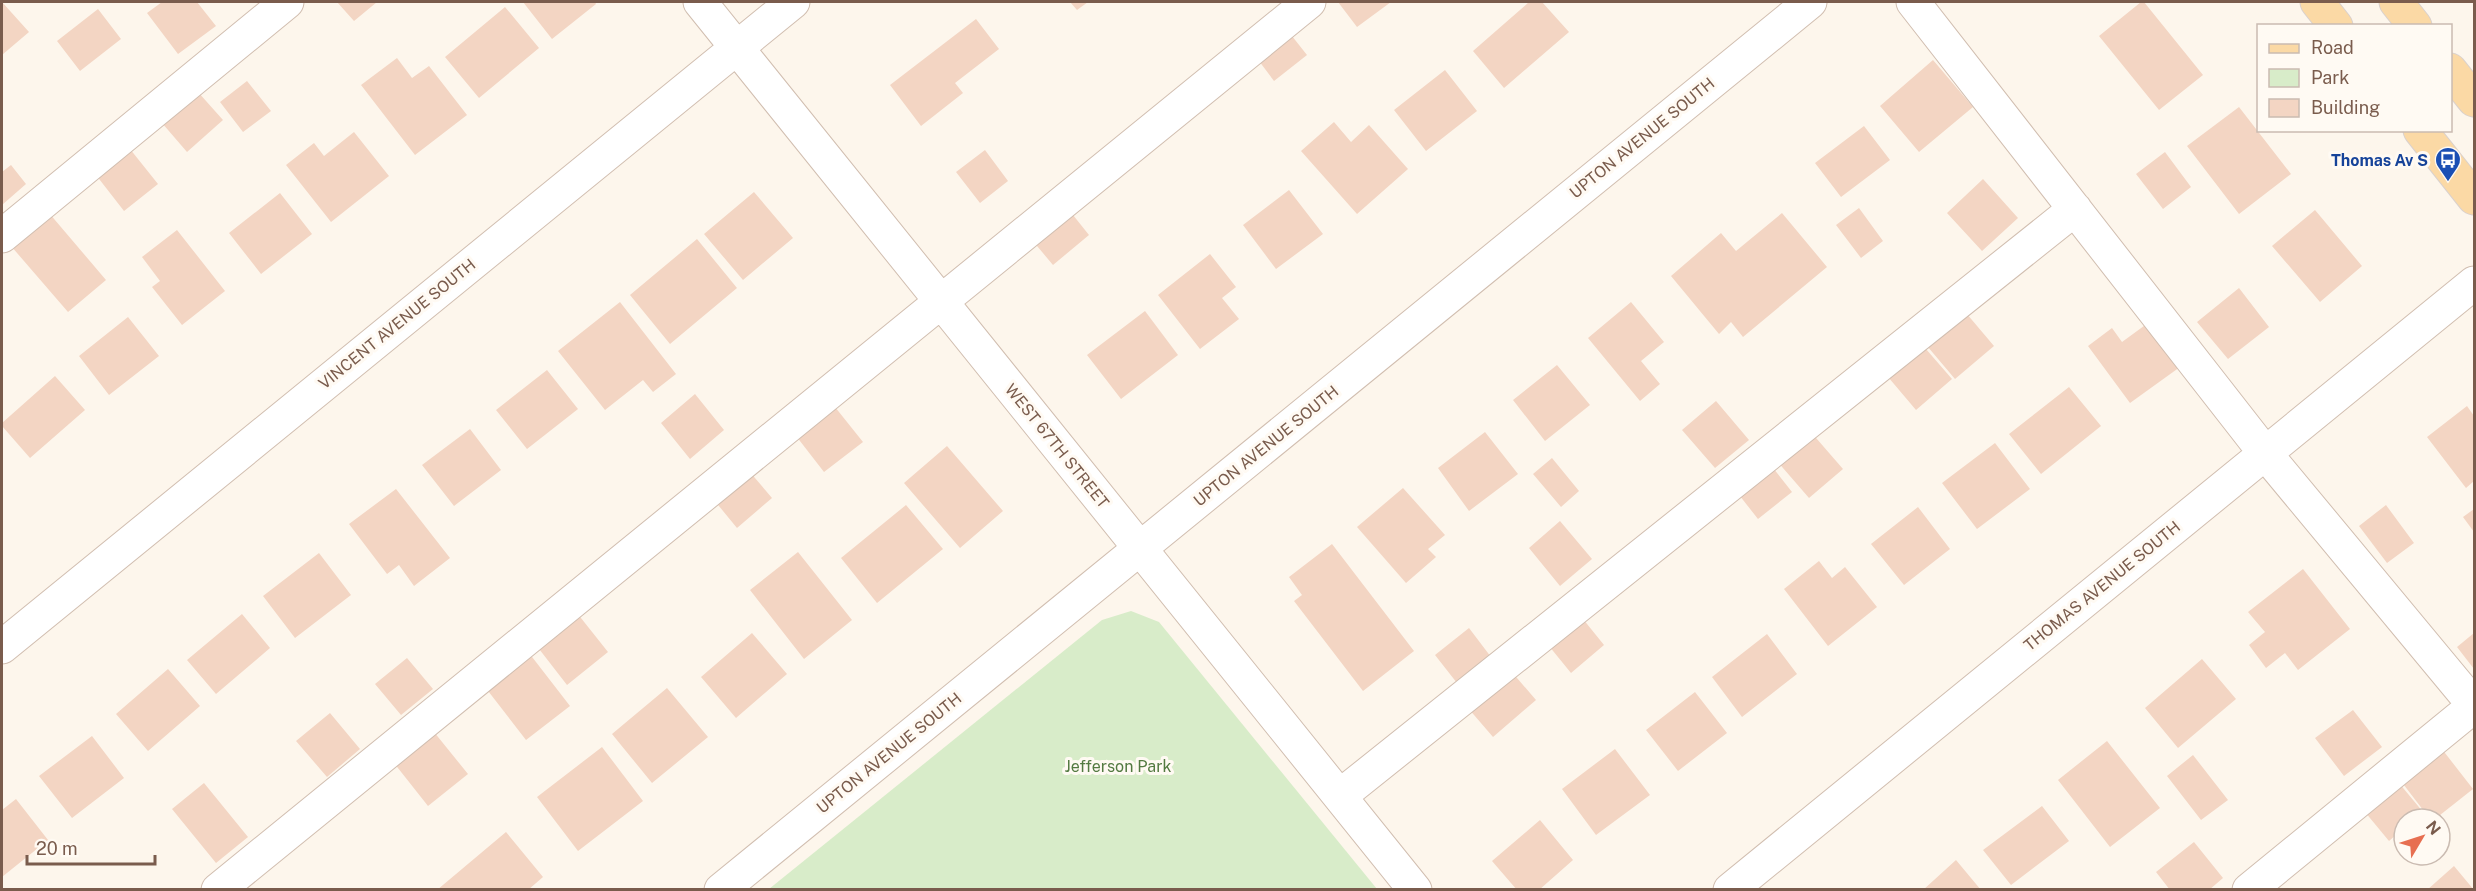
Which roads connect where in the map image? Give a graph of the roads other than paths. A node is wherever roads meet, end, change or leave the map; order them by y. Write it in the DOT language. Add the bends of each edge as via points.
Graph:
graph roads {
  1 [pos="287,2"];
  2 [pos="700,2"];
  3 [pos="793,2"];
  4 [pos="1309,2"];
  5 [pos="1810,2"];
  6 [pos="1913,2"];
  7 [pos="2317,2"];
  8 [pos="2396,2"];
  9 [pos="2334,24"];
  10 [pos="2413,24"];
  11 [pos="737,47"];
  12 [pos="2452,71"];
  13 [pos="2475,100"];
  14 [pos="2422,132"];
  15 [pos="2475,198"];
  16 [pos="2074,209"];
  17 [pos="2,236"];
  18 [pos="2475,283"];
  19 [pos="941,301"];
  20 [pos="2265,453"];
  21 [pos="1140,549"];
  22 [pos="2,647"];
  23 [pos="2475,706"];
  24 [pos="1340,796"];
  25 [pos="218,890"];
  26 [pos="721,890"];
  27 [pos="1415,890"];
  28 [pos="1730,890"];
  29 [pos="2249,890"];
  1 -- 17 [label="street"];
  2 -- 11 [label="street, WEST 67TH STREET"];
  3 -- 11 [label="street, VINCENT AVENUE SOUTH"];
  4 -- 19 [label="street"];
  5 -- 21 [label="street, UPTON AVENUE SOUTH"];
  6 -- 16 [label="street"];
  7 -- 9 [label="main road"];
  8 -- 10 [label="main road"];
  11 -- 19 [label="street, WEST 67TH STREET"];
  11 -- 22 [label="street, VINCENT AVENUE SOUTH"];
  12 -- 13 [label="main road"];
  14 -- 15 [label="main road"];
  16 -- 20 [label="street"];
  16 -- 24 [label="street"];
  18 -- 20 [label="street, THOMAS AVENUE SOUTH"];
  19 -- 21 [label="street, WEST 67TH STREET"];
  19 -- 25 [label="street"];
  20 -- 23 [label="street"];
  20 -- 28 [label="street, THOMAS AVENUE SOUTH"];
  21 -- 24 [label="street, WEST 67TH STREET"];
  21 -- 26 [label="street, UPTON AVENUE SOUTH"];
  23 -- 29 [label="street"];
  24 -- 27 [label="street, WEST 67TH STREET"];
}
